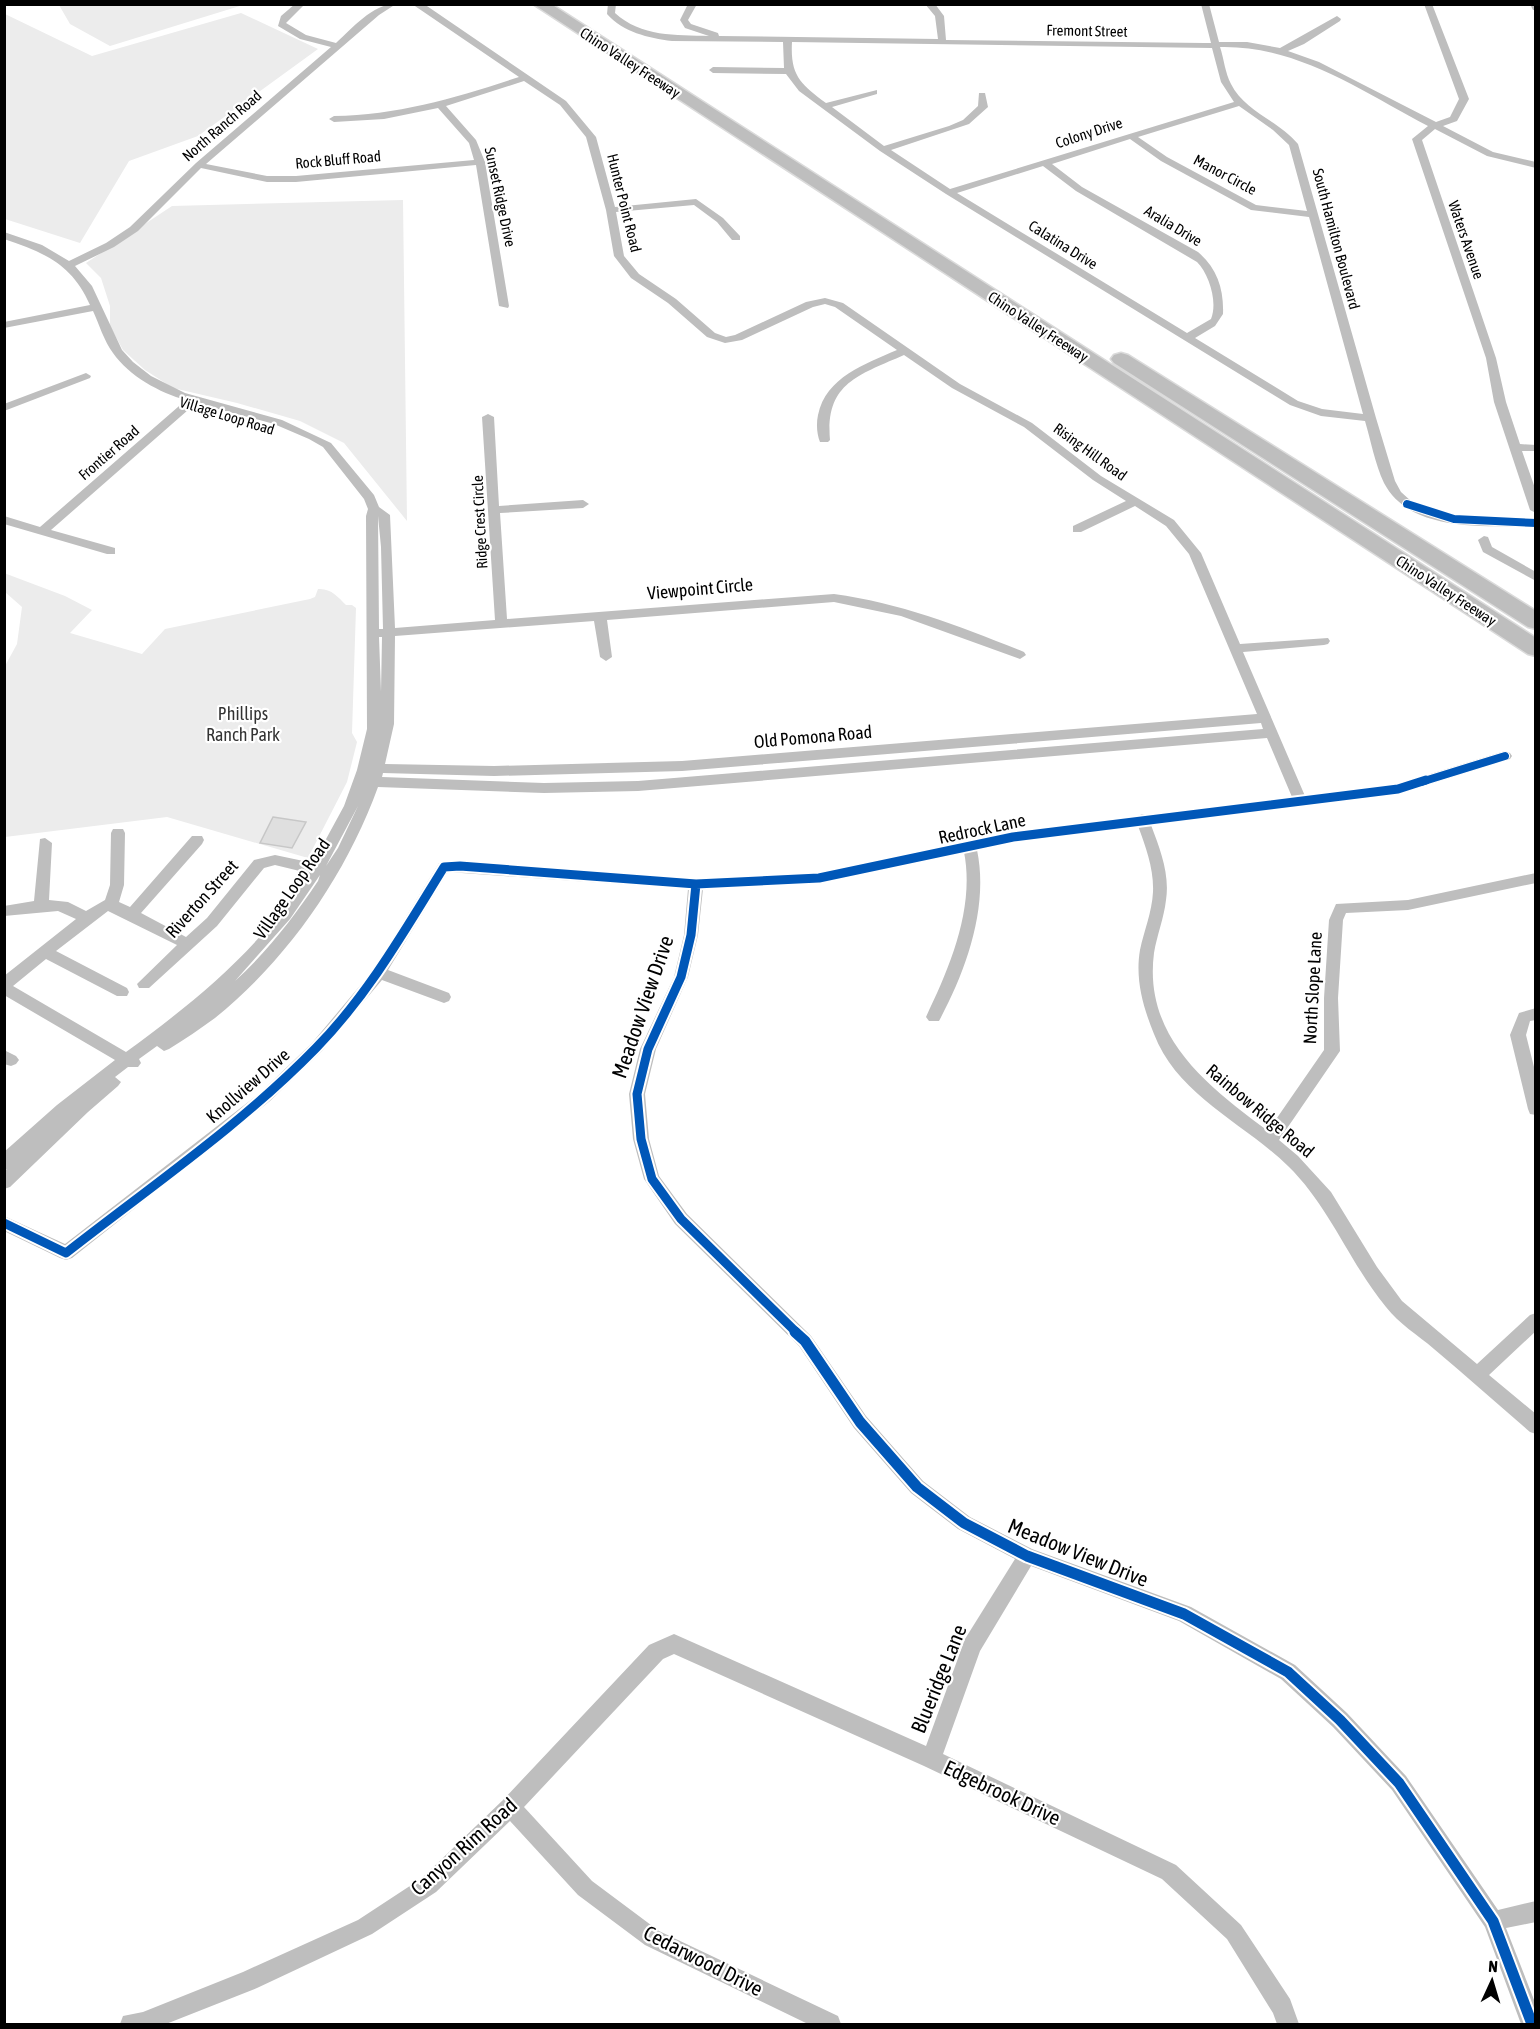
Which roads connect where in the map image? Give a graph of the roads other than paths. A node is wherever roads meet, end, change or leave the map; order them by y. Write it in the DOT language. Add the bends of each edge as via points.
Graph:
graph roads {
  1 [pos="301,4"];
  2 [pos="392,4"];
  3 [pos="416,4"];
  4 [pos="540,4"];
  5 [pos="564,4"];
  6 [pos="612,4"];
  7 [pos="693,4"];
  8 [pos="929,4"];
  9 [pos="1205,4"];
  10 [pos="1428,4"];
  11 [pos="1337,19"];
  12 [pos="735,40"];
  13 [pos="788,40"];
  14 [pos="942,43"];
  15 [pos="1216,45"];
  16 [pos="338,46"];
  17 [pos="1287,52"];
  18 [pos="713,70"];
  19 [pos="789,71"];
  20 [pos="526,77"];
  21 [pos="874,92"];
  22 [pos="982,95"];
  23 [pos="1239,102"];
  24 [pos="441,106"];
  25 [pos="825,106"];
  26 [pos="334,119"];
  27 [pos="1434,126"];
  28 [pos="1131,136"];
  29 [pos="883,149"];
  30 [pos="480,162"];
  31 [pos="1045,163"];
  32 [pos="198,165"];
  33 [pos="1536,165"];
  34 [pos="949,192"];
  35 [pos="612,210"];
  36 [pos="1313,215"];
  37 [pos="4,235"];
  38 [pos="736,238"];
  39 [pos="69,266"];
  40 [pos="504,306"];
  41 [pos="95,307"];
  42 [pos="4,325"];
  43 [pos="1186,338"];
  44 [pos="724,340"];
  45 [pos="904,351"];
  46 [pos="86,376"];
  47 [pos="191,403"];
  48 [pos="4,408"];
  49 [pos="488,417"];
  50 [pos="1370,417"];
  51 [pos="824,440"];
  52 [pos="1515,447"];
  53 [pos="1536,448"];
  54 [pos="1134,502"];
  55 [pos="583,504"];
  56 [pos="374,509"];
  57 [pos="495,510"];
  58 [pos="1536,510"];
  59 [pos="4,520"];
  60 [pos="1536,524"];
  61 [pos="1077,529"];
  62 [pos="43,530"];
  63 [pos="1484,540"];
  64 [pos="111,551"];
  65 [pos="1536,577"];
  66 [pos="600,616"];
  67 [pos="1536,622"];
  68 [pos="501,624"];
  69 [pos="389,632"];
  70 [pos="374,633"];
  71 [pos="1324,642"];
  72 [pos="1236,648"];
  73 [pos="1536,649"];
  74 [pos="1020,655"];
  75 [pos="606,657"];
  76 [pos="1265,718"];
  77 [pos="1272,733"];
  78 [pos="1505,756"];
  79 [pos="372,773"];
  80 [pos="1300,800"];
  81 [pos="1142,819"];
  82 [pos="118,833"];
  83 [pos="197,840"];
  84 [pos="45,843"];
  85 [pos="970,848"];
  86 [pos="460,866"];
  87 [pos="316,869"];
  88 [pos="332,873"];
  89 [pos="1536,878"];
  90 [pos="696,884"];
  91 [pos="111,905"];
  92 [pos="41,906"];
  93 [pos="4,912"];
  94 [pos="132,914"];
  95 [pos="85,920"];
  96 [pos="189,945"];
  97 [pos="46,952"];
  98 [pos="379,973"];
  99 [pos="144,984"];
  100 [pos="4,986"];
  101 [pos="122,992"];
  102 [pos="444,997"];
  103 [pos="1536,1014"];
  104 [pos="934,1017"];
  105 [pos="131,1062"];
  106 [pos="1536,1108"];
  107 [pos="1270,1141"];
  108 [pos="4,1163"];
  109 [pos="4,1182"];
  110 [pos="4,1223"];
  111 [pos="1536,1320"];
  112 [pos="1477,1375"];
  113 [pos="1536,1426"];
  114 [pos="1027,1556"];
  115 [pos="656,1652"];
  116 [pos="931,1759"];
  117 [pos="510,1807"];
  118 [pos="1536,1911"];
  119 [pos="1493,1921"];
  120 [pos="131,2025"];
  121 [pos="830,2025"];
  122 [pos="1288,2025"];
  123 [pos="1532,2025"];
  1 -- 16 [label="street" via="281,24 303,37"];
  2 -- 16 [label="street, North Ranch Road"];
  3 -- 20 [label="street, Hunter Point Road"];
  4 -- 73 [label="highway, Chino Valley Freeway"];
  5 -- 67 [label="highway, Chino Valley Freeway"];
  6 -- 12 [label="street, Fremont Street" via="611,14 616,20 656,37"];
  7 -- 12 [label="street" via="685,15 688,26"];
  8 -- 14 [label="street" via="942,17"];
  9 -- 15 [label="street, South Hamilton Boulevard"];
  10 -- 27 [label="street, Waters Avenue" via="1464,99 1454,119"];
  11 -- 17 [label="street"];
  12 -- 13 [label="street, Fremont Street"];
  13 -- 14 [label="street, Fremont Street"];
  13 -- 19 [label="street"];
  14 -- 15 [label="street, Fremont Street"];
  15 -- 17 [label="street, Fremont Street" via="1250,45"];
  15 -- 23 [label="street, South Hamilton Boulevard" via="1225,82"];
  16 -- 32 [label="street, North Ranch Road"];
  17 -- 27 [label="street, Fremont Street"];
  18 -- 19 [label="street"];
  19 -- 25 [label="street, Calatina Drive" via="802,89"];
  20 -- 24 [label="street"];
  20 -- 35 [label="street, Hunter Point Road" via="563,103 591,137"];
  21 -- 25 [label="street"];
  22 -- 29 [label="street" via="982,107 966,122"];
  23 -- 28 [label="street, Colony Drive"];
  23 -- 36 [label="street, South Hamilton Boulevard" via="1285,133 1293,144"];
  24 -- 26 [label="street" via="385,116"];
  24 -- 30 [label="street, Sunset Ridge Drive" via="473,142"];
  25 -- 29 [label="street, Calatina Drive"];
  27 -- 33 [label="street, Fremont Street" via="1491,154"];
  27 -- 52 [label="street, Waters Avenue" via="1417,139 1491,358"];
  28 -- 31 [label="street, Colony Drive"];
  28 -- 36 [label="street, Manor Circle" via="1164,159 1254,208"];
  29 -- 34 [label="street, Calatina Drive"];
  30 -- 32 [label="street, Rock Bluff Road" via="296,179 267,179"];
  30 -- 40 [label="street, Sunset Ridge Drive"];
  31 -- 34 [label="street, Colony Drive"];
  31 -- 43 [label="street, Aralia Drive" via="1079,189 1204,263 1211,273 1219,312 1208,326"];
  32 -- 39 [label="street, North Ranch Road" via="134,229"];
  34 -- 43 [label="street, Calatina Drive"];
  35 -- 38 [label="street" via="696,202"];
  35 -- 44 [label="street, Hunter Point Road" via="619,256 635,276 711,335"];
  36 -- 50 [label="street, South Hamilton Boulevard"];
  37 -- 39 [label="street, Village Loop Road" via="38,247"];
  39 -- 41 [label="street, Village Loop Road" via="87,286"];
  41 -- 42 [label="street"];
  41 -- 47 [label="street, Village Loop Road" via="99,334 119,365 140,383"];
  43 -- 50 [label="street, Calatina Drive" via="1308,410"];
  44 -- 45 [label="street, Rising Hill Road" via="754,332 810,304 825,301 839,305"];
  45 -- 51 [label="street" via="842,382 832,392 822,416"];
  45 -- 54 [label="street, Rising Hill Road" via="956,386 1028,425"];
  46 -- 48 [label="street"];
  47 -- 56 [label="street, Village Loop Road" via="275,430 333,455 353,475"];
  47 -- 62 [label="street, Frontier Road"];
  49 -- 57 [label="street, Ridge Crest Circle"];
  50 -- 60 [label="street, South Hamilton Boulevard" via="1389,481 1407,504 1455,520"];
  52 -- 53 [label="street"];
  52 -- 58 [label="street, Waters Avenue"];
  54 -- 61 [label="street"];
  54 -- 72 [label="street, Rising Hill Road" via="1170,523 1194,553"];
  55 -- 57 [label="street"];
  56 -- 69 [label="street, Village Loop Road" via="384,514 386,526"];
  56 -- 70 [label="street, Village Loop Road"];
  57 -- 68 [label="street, Ridge Crest Circle"];
  59 -- 62 [label="street"];
  62 -- 64 [label="street"];
  63 -- 65 [label="street" via="1487,549"];
  66 -- 68 [label="street, Viewpoint Circle"];
  66 -- 74 [label="street, Viewpoint Circle" via="834,598 914,614"];
  66 -- 75 [label="street"];
  68 -- 69 [label="street, Viewpoint Circle"];
  69 -- 70 [label="street, Viewpoint Circle"];
  69 -- 79 [label="street, Village Loop Road" via="386,734"];
  70 -- 79 [label="street, Village Loop Road"];
  71 -- 72 [label="street"];
  72 -- 76 [label="street, Rising Hill Road"];
  76 -- 77 [label="street, Rising Hill Road"];
  76 -- 79 [label="street, Old Pomona Road" via="682,766"];
  77 -- 79 [label="street, Old Pomona Road" via="638,786 544,788"];
  77 -- 80 [label="street, Rising Hill Road"];
  78 -- 80 [label="street, Redrock Lane" via="1398,789"];
  79 -- 87 [label="street, Village Loop Road"];
  79 -- 88 [label="street, Village Loop Road" via="360,821"];
  80 -- 81 [label="street, Redrock Lane"];
  81 -- 85 [label="street, Redrock Lane" via="1013,837"];
  81 -- 107 [label="street, Rainbow Ridge Road" via="1154,850 1160,885 1146,976 1151,1006 1162,1035 1177,1061 1202,1090"];
  82 -- 91 [label="street" via="117,885"];
  83 -- 94 [label="street"];
  84 -- 92 [label="street"];
  85 -- 90 [label="street, Redrock Lane" via="819,878"];
  85 -- 104 [label="street" via="975,878 971,912"];
  86 -- 90 [label="street, Redrock Lane"];
  86 -- 98 [label="street, Knollview Drive" via="444,867"];
  87 -- 88 [label="street, Riverton Street"];
  87 -- 96 [label="street, Riverton Street" via="275,860 259,864"];
  87 -- 105 [label="street, Village Loop Road" via="237,970"];
  88 -- 105 [label="street, Village Loop Road" via="249,979 214,1010"];
  89 -- 107 [label="street, North Slope Lane" via="1408,905 1341,908 1336,920 1331,998 1332,1051"];
  90 -- 114 [label="street, Meadow View Drive" via="692,935 681,977 648,1048 637,1094 641,1139 652,1179 681,1219 805,1341 860,1422 917,1487 964,1523"];
  91 -- 94 [label="street"];
  91 -- 95 [label="street" via="101,907"];
  92 -- 93 [label="street"];
  92 -- 95 [label="street" via="66,906"];
  94 -- 96 [label="street"];
  95 -- 97 [label="street"];
  96 -- 99 [label="street, Riverton Street"];
  97 -- 100 [label="street"];
  97 -- 101 [label="street"];
  98 -- 102 [label="street"];
  98 -- 110 [label="street, Knollview Drive" via="317,1047 265,1097 66,1252"];
  100 -- 105 [label="street"];
  103 -- 106 [label="street" via="1524,1017 1518,1035"];
  105 -- 108 [label="street, Village Loop Road" via="73,1100"];
  105 -- 109 [label="street, Village Loop Road"];
  107 -- 112 [label="street, Rainbow Ridge Road" via="1314,1183 1393,1303"];
  111 -- 112 [label="street"];
  112 -- 113 [label="street, Rainbow Ridge Road"];
  114 -- 116 [label="street, Blueridge Lane" via="972,1646"];
  114 -- 119 [label="street, Meadow View Drive" via="1184,1614 1287,1672 1340,1720 1399,1783"];
  115 -- 116 [label="street, Edgebrook Drive" via="674,1644 695,1652"];
  115 -- 117 [label="street, Canyon Rim Road"];
  116 -- 122 [label="street, Edgebrook Drive" via="1169,1872 1234,1932 1282,2007"];
  117 -- 120 [label="street, Canyon Rim Road" via="429,1885 364,1927 249,1980"];
  117 -- 121 [label="street, Cedarwood Drive" via="585,1888 652,1938"];
  118 -- 119 [label="street"];
  119 -- 123 [label="street, Meadow View Drive"];
}
